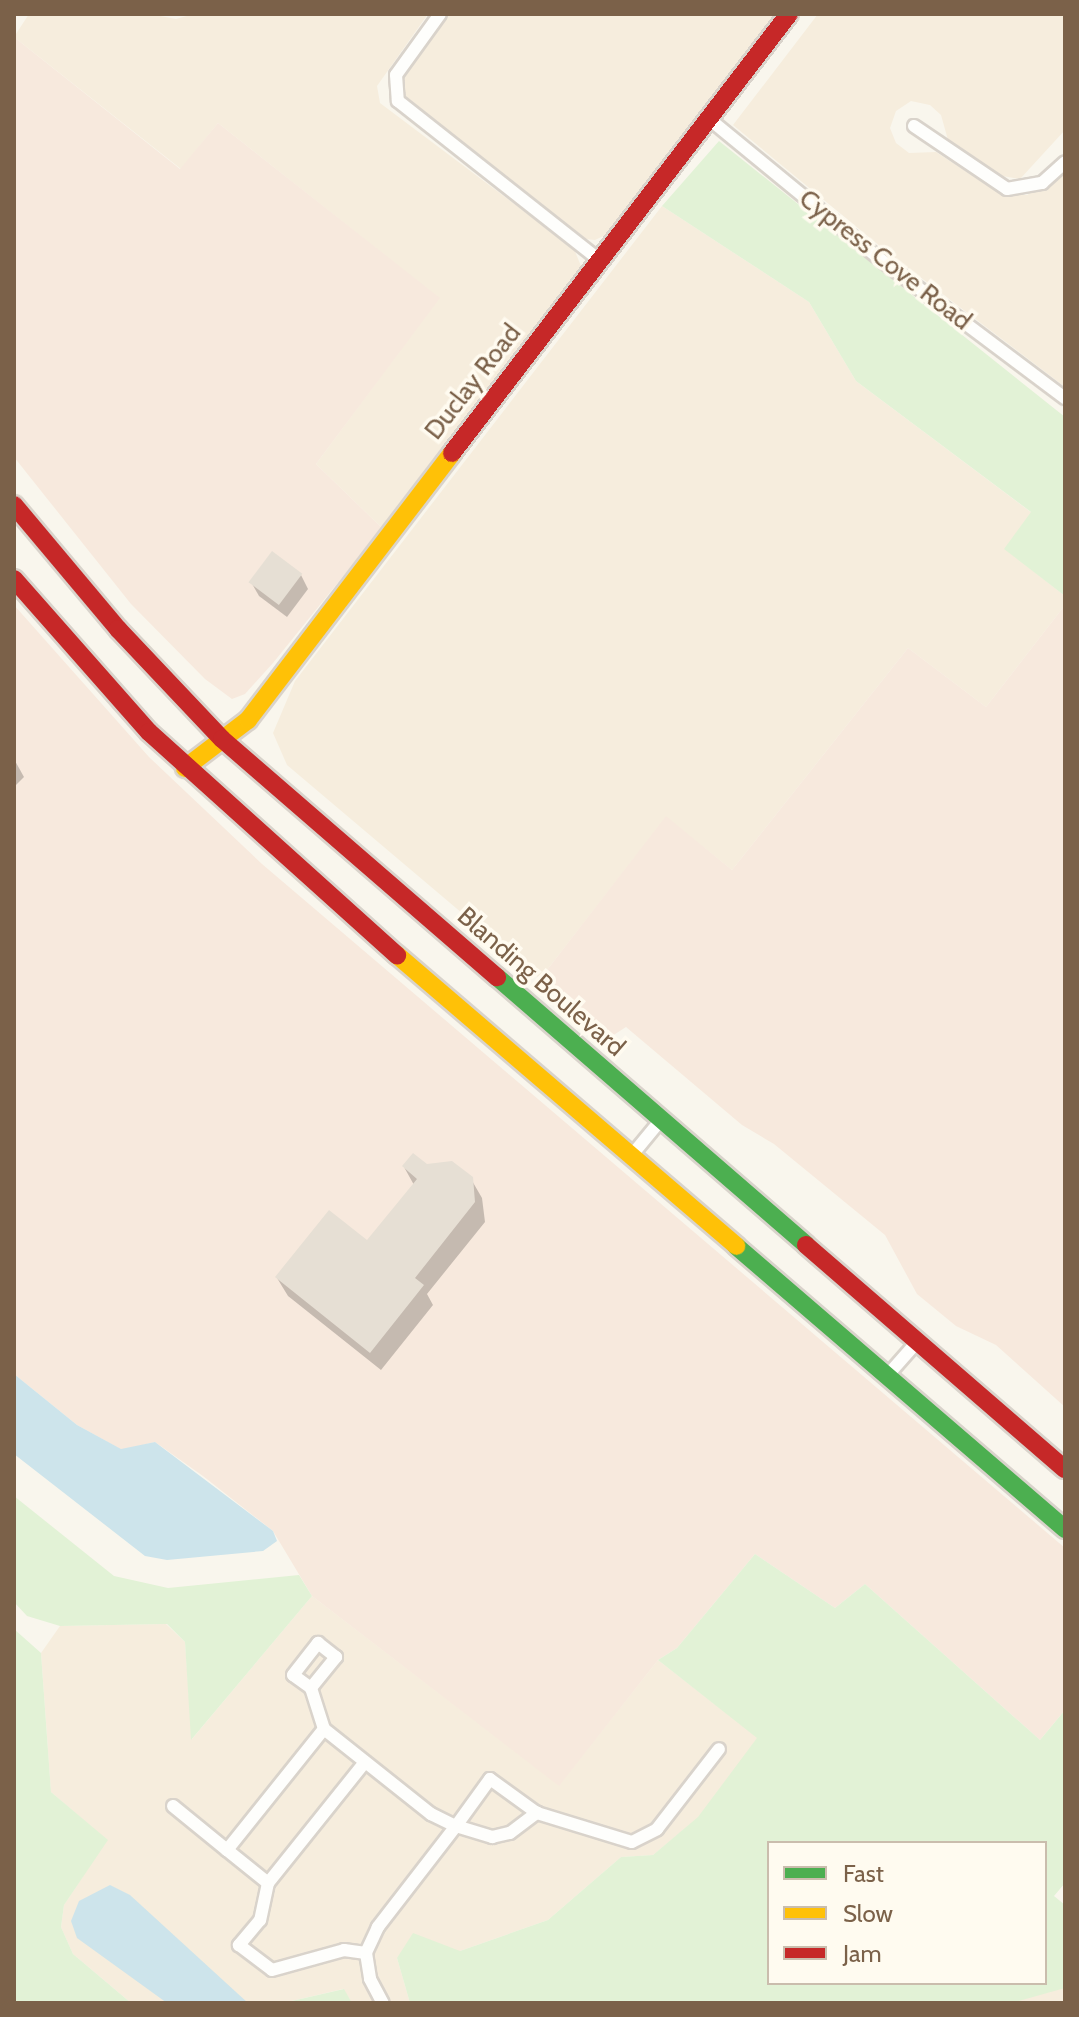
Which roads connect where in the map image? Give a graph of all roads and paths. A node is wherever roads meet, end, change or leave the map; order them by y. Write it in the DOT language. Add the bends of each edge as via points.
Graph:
graph roads {
  1 [pos="440,14"];
  2 [pos="789,14"];
  3 [pos="708,118"];
  4 [pos="914,126"];
  5 [pos="1065,162"];
  6 [pos="599,260"];
  7 [pos="1065,398"];
  8 [pos="14,505"];
  9 [pos="14,579"];
  10 [pos="222,739"];
  11 [pos="185,768"];
  12 [pos="660,1121"];
  13 [pos="632,1155"];
  14 [pos="917,1342"];
  15 [pos="887,1376"];
  16 [pos="1065,1469"];
  17 [pos="1065,1529"];
  18 [pos="311,1688"];
  19 [pos="324,1729"];
  20 [pos="719,1749"];
  21 [pos="365,1762"];
  22 [pos="173,1806"];
  23 [pos="537,1813"];
  24 [pos="456,1826"];
  25 [pos="227,1850"];
  26 [pos="268,1883"];
  27 [pos="366,1953"];
  28 [pos="383,2003"];
  1 -- 6 [label="street" via="403,62 393,89 407,111"];
  2 -- 3 [label="main road, Duclay Road"];
  3 -- 6 [label="main road, Duclay Road"];
  3 -- 7 [label="street, Cypress Cove Road" via="881,260"];
  4 -- 5 [label="street" via="1007,189 1042,183"];
  6 -- 10 [label="main road, Duclay Road" via="248,720"];
  8 -- 10 [label="main road, Blanding Boulevard" via="118,629"];
  9 -- 11 [label="main road"];
  10 -- 11 [label="main road, Duclay Road"];
  10 -- 12 [label="main road, Blanding Boulevard"];
  11 -- 13 [label="main road"];
  12 -- 13 [label="street"];
  12 -- 14 [label="main road, Blanding Boulevard"];
  13 -- 15 [label="main road"];
  14 -- 15 [label="street"];
  14 -- 16 [label="main road, Blanding Boulevard"];
  15 -- 17 [label="main road"];
  18 -- 19 [label="street"];
  19 -- 21 [label="street"];
  19 -- 25 [label="street"];
  20 -- 23 [label="street" via="657,1829 632,1842"];
  21 -- 24 [label="street" via="431,1814"];
  21 -- 26 [label="street"];
  22 -- 25 [label="street"];
  23 -- 24 [label="street" via="510,1833 492,1837"];
  23 -- 24 [label="street" via="490,1779"];
  24 -- 27 [label="street" via="378,1927"];
  25 -- 26 [label="street"];
  26 -- 27 [label="street" via="260,1920 239,1945 272,1970 344,1950"];
  27 -- 28 [label="street" via="370,1979"];
}
